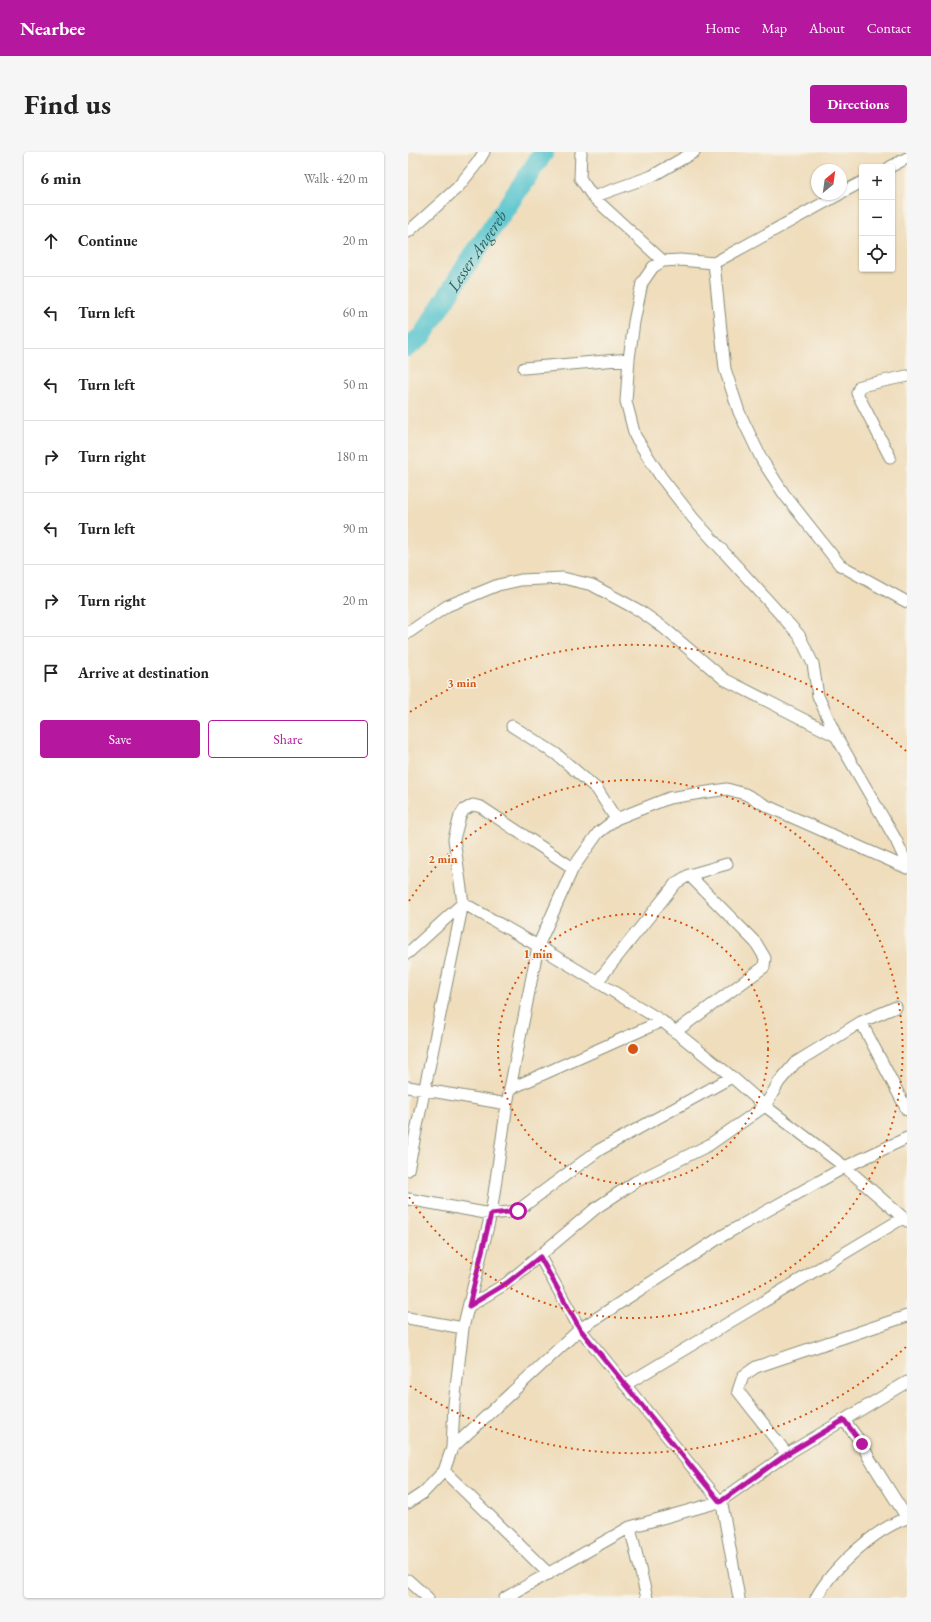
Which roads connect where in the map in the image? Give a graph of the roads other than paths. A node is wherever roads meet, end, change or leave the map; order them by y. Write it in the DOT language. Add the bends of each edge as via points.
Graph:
graph roads {
  1 [pos="484,152"];
  2 [pos="581,152"];
  3 [pos="694,152"];
  4 [pos="907,158"];
  5 [pos="895,164"];
  6 [pos="859,184"];
  7 [pos="847,190"];
  8 [pos="593,197"];
  9 [pos="829,200"];
  10 [pos="408,232"];
  11 [pos="663,261"];
  12 [pos="714,263"];
  13 [pos="629,359"];
  14 [pos="524,368"];
  15 [pos="907,376"];
  16 [pos="890,457"];
  17 [pos="907,602"];
  18 [pos="408,634"];
  19 [pos="512,726"];
  20 [pos="836,736"];
  21 [pos="616,819"];
  22 [pos="727,864"];
  23 [pos="907,864"];
  24 [pos="573,868"];
  25 [pos="907,868"];
  26 [pos="689,875"];
  27 [pos="464,903"];
  28 [pos="538,946"];
  29 [pos="408,953"];
  30 [pos="597,982"];
  31 [pos="896,1007"];
  32 [pos="662,1021"];
  33 [pos="861,1022"];
  34 [pos="675,1032"];
  35 [pos="732,1077"];
  36 [pos="408,1087"];
  37 [pos="512,1088"];
  38 [pos="425,1090"];
  39 [pos="507,1104"];
  40 [pos="765,1106"];
  41 [pos="907,1110"];
  42 [pos="907,1138"];
  43 [pos="845,1167"];
  44 [pos="408,1170"];
  45 [pos="408,1199"];
  46 [pos="491,1214"];
  47 [pos="905,1220"];
  48 [pos="540,1257"];
  49 [pos="469,1306"];
  50 [pos="907,1316"];
  51 [pos="408,1318"];
  52 [pos="463,1328"];
  53 [pos="580,1329"];
  54 [pos="907,1382"];
  55 [pos="625,1385"];
  56 [pos="844,1420"];
  57 [pos="452,1448"];
  58 [pos="787,1454"];
  59 [pos="444,1471"];
  60 [pos="408,1502"];
  61 [pos="720,1502"];
  62 [pos="907,1518"];
  63 [pos="630,1527"];
  64 [pos="549,1574"];
  65 [pos="408,1580"];
  66 [pos="428,1598"];
  67 [pos="505,1598"];
  68 [pos="647,1598"];
  69 [pos="739,1598"];
  70 [pos="816,1598"];
  1 -- 10 [label="street" via="458,187"];
  2 -- 8 [label="street" via="580,178"];
  3 -- 8 [label="street" via="652,176"];
  4 -- 5 [label="street"];
  6 -- 7 [label="street"];
  8 -- 11 [label="street"];
  9 -- 12 [label="street"];
  11 -- 12 [label="street"];
  11 -- 13 [label="street" via="653,267 642,283"];
  12 -- 17 [label="street" via="725,369 739,412 762,460 784,494 840,565"];
  13 -- 14 [label="street"];
  13 -- 20 [label="street" via="626,402 636,436 661,477 693,518 799,635 813,664 818,696"];
  15 -- 16 [label="street" via="860,386 857,393"];
  18 -- 20 [label="street" via="447,606 498,585 521,580 563,578 592,584 664,628 724,679"];
  19 -- 21 [label="street" via="556,754 597,789"];
  20 -- 23 [label="street" via="896,840"];
  21 -- 24 [label="street" via="598,833"];
  21 -- 25 [label="street" via="669,798 727,789 745,794"];
  22 -- 26 [label="street"];
  24 -- 27 [label="street" via="491,812 473,805 460,816 454,839"];
  24 -- 28 [label="street"];
  26 -- 30 [label="street" via="676,883"];
  26 -- 34 [label="street" via="756,943 765,958 764,967"];
  27 -- 28 [label="street"];
  27 -- 29 [label="street"];
  27 -- 38 [label="street"];
  28 -- 30 [label="street"];
  28 -- 37 [label="street"];
  30 -- 32 [label="street"];
  31 -- 33 [label="street"];
  32 -- 34 [label="street"];
  32 -- 37 [label="street"];
  33 -- 40 [label="street" via="795,1063 779,1082"];
  33 -- 41 [label="street"];
  34 -- 35 [label="street"];
  35 -- 40 [label="street"];
  35 -- 46 [label="street" via="599,1150 518,1211"];
  36 -- 38 [label="street"];
  37 -- 39 [label="street"];
  38 -- 39 [label="street"];
  38 -- 44 [label="street"];
  39 -- 46 [label="street"];
  40 -- 43 [label="street"];
  40 -- 48 [label="street" via="709,1145 635,1182 596,1208"];
  42 -- 43 [label="street"];
  43 -- 47 [label="street"];
  43 -- 53 [label="street" via="722,1236"];
  45 -- 46 [label="street"];
  46 -- 49 [label="street"];
  47 -- 55 [label="street"];
  48 -- 49 [label="street" via="507,1283"];
  48 -- 53 [label="street"];
  49 -- 52 [label="street"];
  50 -- 58 [label="street" via="756,1367 743,1376 738,1391"];
  51 -- 52 [label="street"];
  52 -- 57 [label="street" via="454,1404"];
  53 -- 55 [label="street"];
  53 -- 57 [label="street"];
  54 -- 56 [label="street"];
  55 -- 61 [label="street"];
  56 -- 58 [label="street"];
  56 -- 62 [label="street" via="862,1444"];
  57 -- 59 [label="street"];
  58 -- 61 [label="street"];
  59 -- 60 [label="street" via="423,1493"];
  59 -- 64 [label="street"];
  61 -- 63 [label="street"];
  61 -- 69 [label="street"];
  62 -- 70 [label="street" via="896,1521 875,1535 842,1564"];
  63 -- 64 [label="street"];
  63 -- 68 [label="street"];
  64 -- 67 [label="street"];
  65 -- 66 [label="street"];
}
